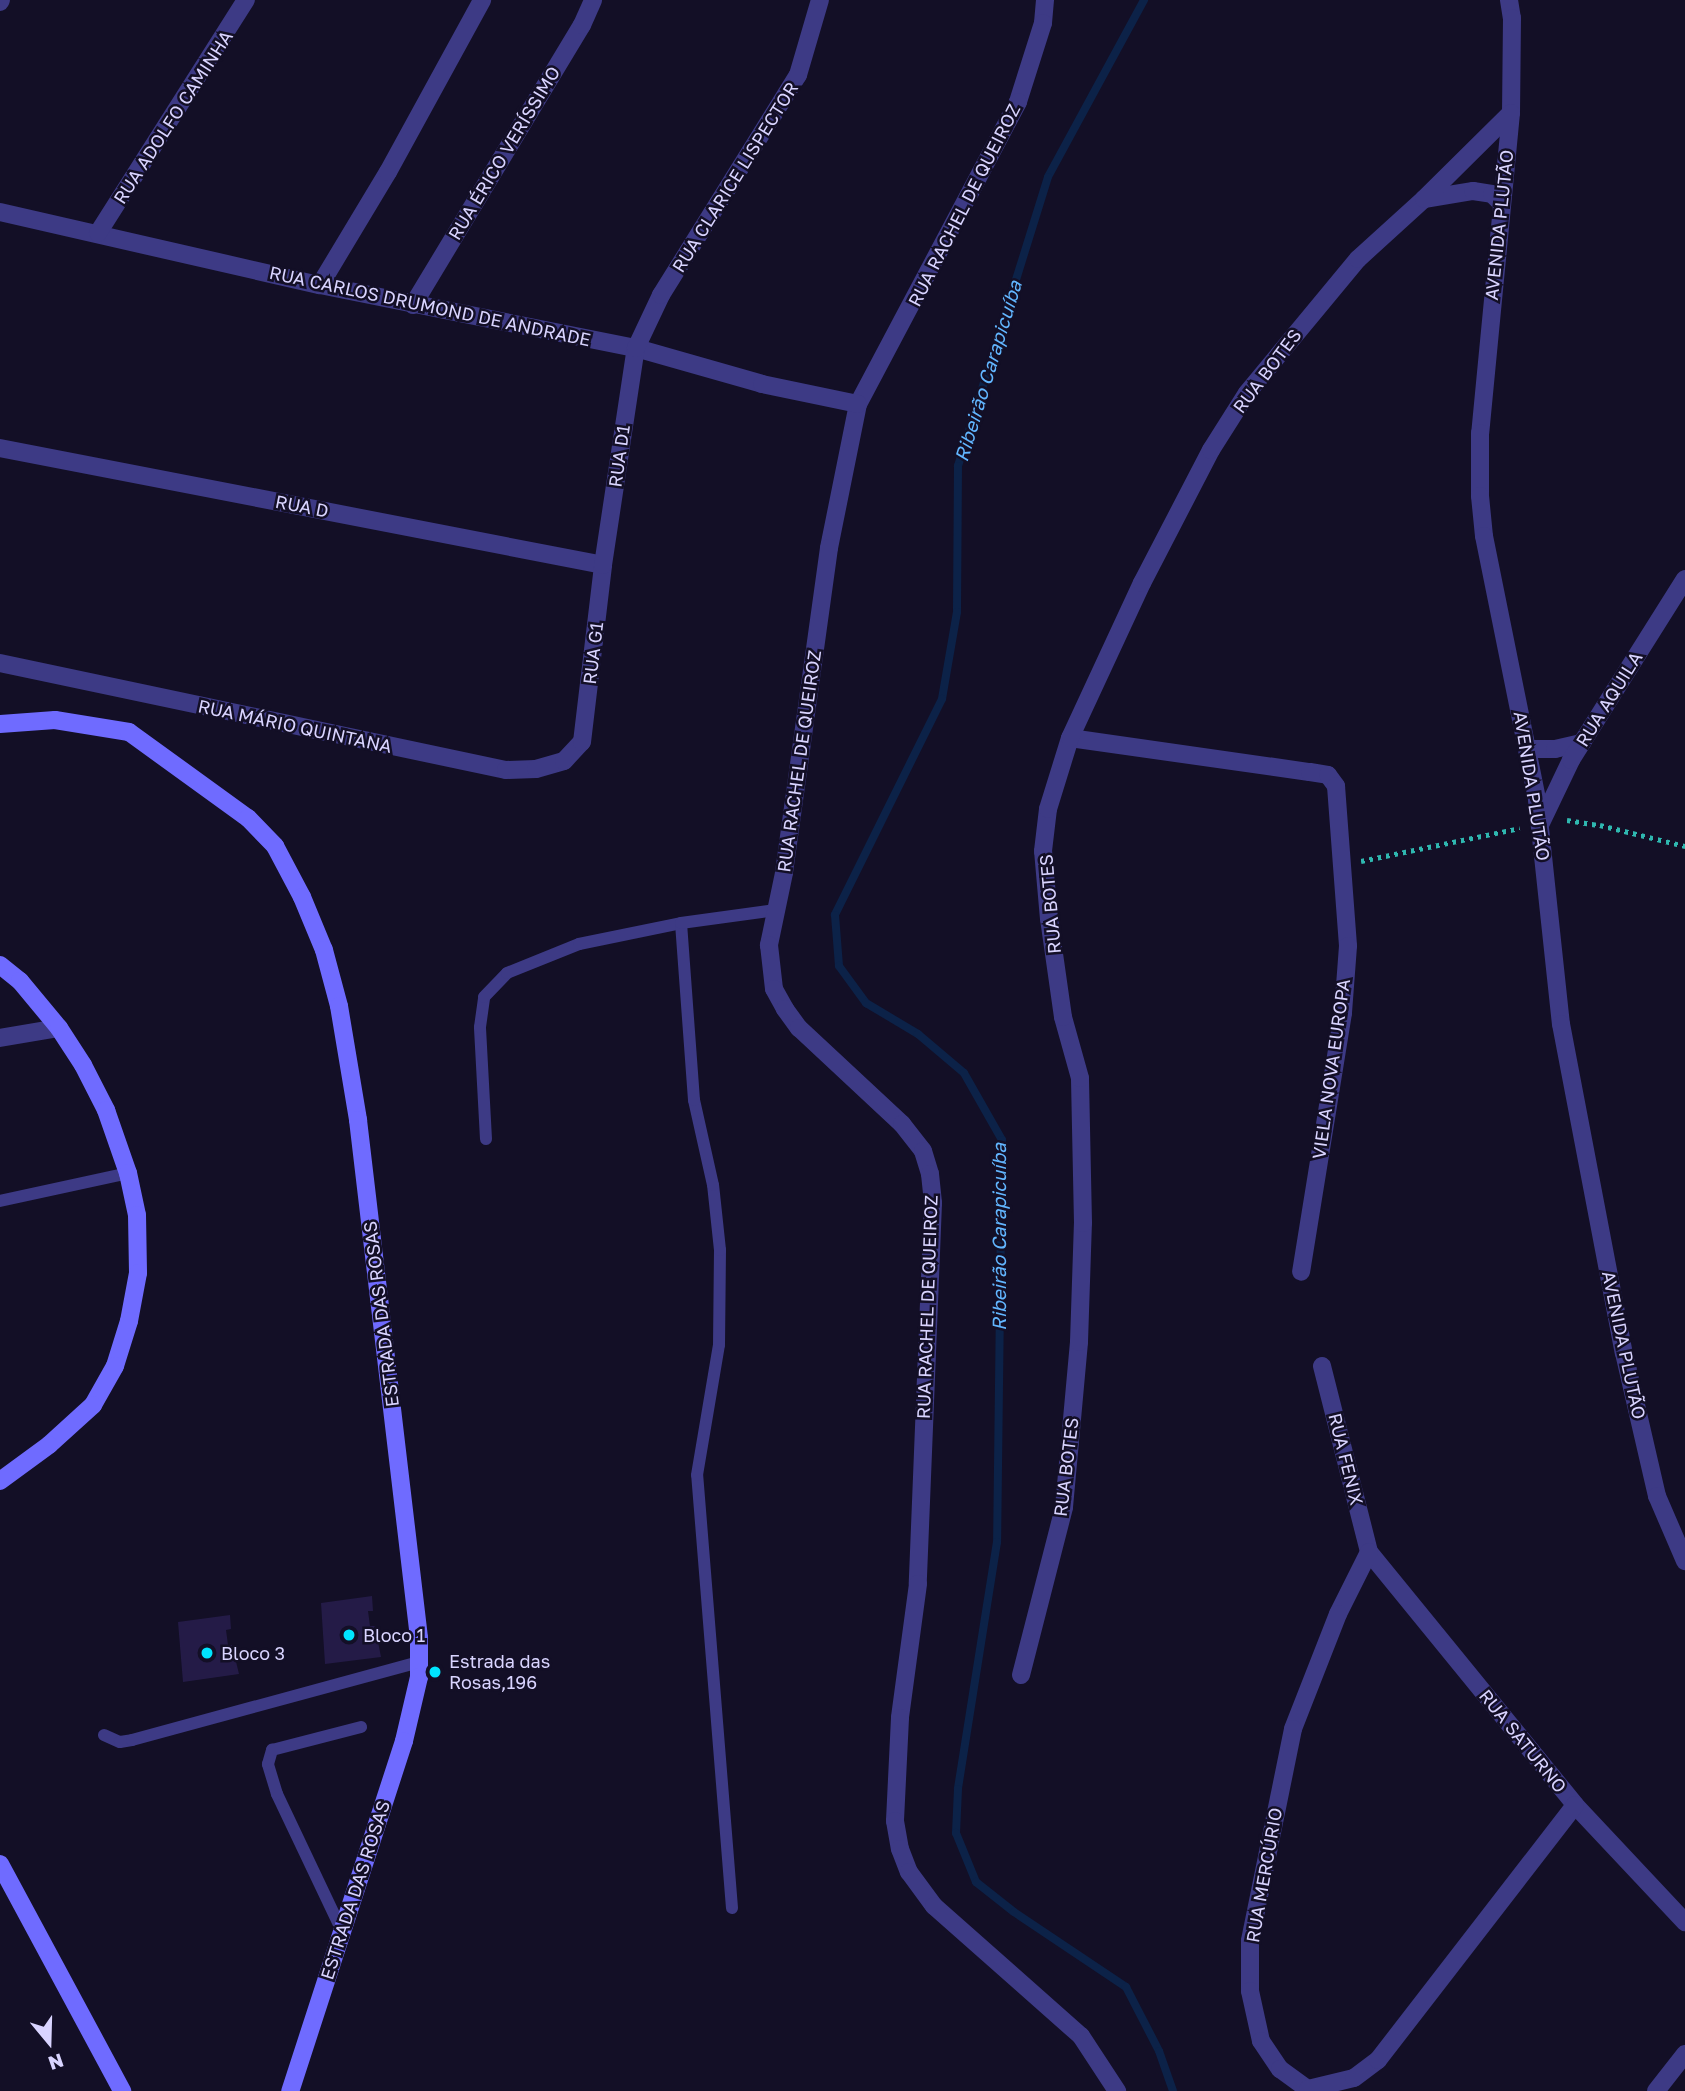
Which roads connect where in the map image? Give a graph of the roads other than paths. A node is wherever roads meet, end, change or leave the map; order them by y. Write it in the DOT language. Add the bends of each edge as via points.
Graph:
graph roads {
  1 [pos="246,0"];
  2 [pos="482,0"];
  3 [pos="593,0"];
  4 [pos="820,0"];
  5 [pos="1045,0"];
  6 [pos="1509,0"];
  7 [pos="1511,113"];
  8 [pos="1424,199"];
  9 [pos="1501,203"];
  10 [pos="0,212"];
  11 [pos="98,233"];
  12 [pos="320,285"];
  13 [pos="413,304"];
  14 [pos="636,348"];
  15 [pos="858,404"];
  16 [pos="0,448"];
  17 [pos="603,565"];
  18 [pos="1685,579"];
  19 [pos="0,663"];
  20 [pos="0,724"];
  21 [pos="1070,738"];
  22 [pos="582,742"];
  23 [pos="1582,743"];
  24 [pos="1527,748"];
  25 [pos="1541,824"];
  26 [pos="776,910"];
  27 [pos="681,923"];
  28 [pos="0,965"];
  29 [pos="59,1028"];
  30 [pos="0,1038"];
  31 [pos="486,1139"];
  32 [pos="128,1173"];
  33 [pos="0,1201"];
  34 [pos="1301,1272"];
  35 [pos="1322,1366"];
  36 [pos="0,1481"];
  37 [pos="1369,1552"];
  38 [pos="1685,1561"];
  39 [pos="419,1662"];
  40 [pos="1021,1675"];
  41 [pos="361,1727"];
  42 [pos="104,1735"];
  43 [pos="1575,1805"];
  44 [pos="0,1864"];
  45 [pos="732,1908"];
  46 [pos="1685,1922"];
  47 [pos="342,1931"];
  48 [pos="1685,2054"];
  49 [pos="1307,2090"];
  50 [pos="122,2091"];
  51 [pos="290,2091"];
  52 [pos="1116,2091"];
  53 [pos="1656,2091"];
  1 -- 11 [label="street, RUA ADOLFO CAMINHA"];
  2 -- 12 [label="street"];
  3 -- 13 [label="street, RUA ÉRICO VERÍSSIMO"];
  4 -- 14 [label="street, RUA CLARICE LISPECTOR" via="799,75 661,295"];
  5 -- 15 [label="street, RUA RACHEL DE QUEIROZ" via="1043,23 1018,102"];
  6 -- 7 [label="street, AVENIDA PLUTÃO"];
  7 -- 8 [label="street, RUA BOTES"];
  7 -- 9 [label="street, AVENIDA PLUTÃO"];
  8 -- 9 [label="street" via="1473,191 1492,194"];
  8 -- 21 [label="street, RUA BOTES" via="1358,258 1247,393 1211,450 1142,583"];
  9 -- 24 [label="street, AVENIDA PLUTÃO" via="1480,433 1480,496"];
  10 -- 11 [label="street, RUA CARLOS DRUMOND DE ANDRADE"];
  11 -- 12 [label="street, RUA CARLOS DRUMOND DE ANDRADE"];
  12 -- 13 [label="street, RUA CARLOS DRUMOND DE ANDRADE"];
  13 -- 14 [label="street, RUA CARLOS DRUMOND DE ANDRADE"];
  14 -- 15 [label="street, RUA CARLOS DRUMOND DE ANDRADE" via="762,384"];
  14 -- 17 [label="street, RUA D1"];
  15 -- 26 [label="street, RUA RACHEL DE QUEIROZ" via="829,548"];
  16 -- 17 [label="street, RUA D"];
  17 -- 22 [label="street, RUA G1"];
  18 -- 23 [label="street, RUA AQUILA"];
  19 -- 22 [label="street, RUA MÁRIO QUINTANA" via="506,770 536,769 564,761"];
  20 -- 39 [label="main road, ESTRADA DAS ROSAS" via="55,720 129,732 248,818 275,846 302,897 324,950 339,1006 358,1120"];
  21 -- 34 [label="street, VIELA NOVA EUROPA" via="1328,775 1336,786 1348,946 1343,1013"];
  21 -- 40 [label="street, RUA BOTES" via="1048,809 1043,851 1063,1017 1080,1078 1083,1223 1079,1342 1064,1507"];
  23 -- 24 [label="street"];
  23 -- 25 [label="street, RUA AQUILA"];
  24 -- 25 [label="street, AVENIDA PLUTÃO"];
  25 -- 38 [label="street, AVENIDA PLUTÃO" via="1561,1024 1624,1353 1657,1496"];
  26 -- 27 [label="lane"];
  26 -- 52 [label="street, RUA RACHEL DE QUEIROZ" via="769,945 774,989 785,1009 799,1028 902,1124 923,1151 930,1174 933,1203 918,1584 900,1718 895,1821 900,1849 909,1872 934,1906 1081,2036"];
  27 -- 31 [label="lane" via="579,944 507,972 484,998 480,1027"];
  27 -- 45 [label="lane" via="694,1100 713,1185 720,1250 719,1345 697,1475"];
  28 -- 29 [label="main road" via="20,981"];
  29 -- 30 [label="street"];
  29 -- 32 [label="main road" via="106,1110"];
  32 -- 33 [label="lane"];
  32 -- 36 [label="main road" via="137,1215 138,1273 115,1366 93,1405"];
  35 -- 37 [label="street, RUA FENIX"];
  37 -- 43 [label="street, RUA SATURNO"];
  37 -- 49 [label="street, RUA MERCÚRIO" via="1338,1614 1293,1729 1250,1941 1250,1991 1261,2041 1280,2069"];
  39 -- 42 [label="lane" via="132,1740 120,1742"];
  39 -- 47 [label="main road, ESTRADA DAS ROSAS" via="404,1741"];
  41 -- 47 [label="lane" via="272,1750 268,1764 277,1794"];
  43 -- 46 [label="street, RUA SATURNO"];
  43 -- 49 [label="street, RUA MERCÚRIO" via="1378,2060 1354,2078"];
  44 -- 50 [label="main road"];
  47 -- 51 [label="main road, ESTRADA DAS ROSAS"];
  48 -- 53 [label="street"];
}
